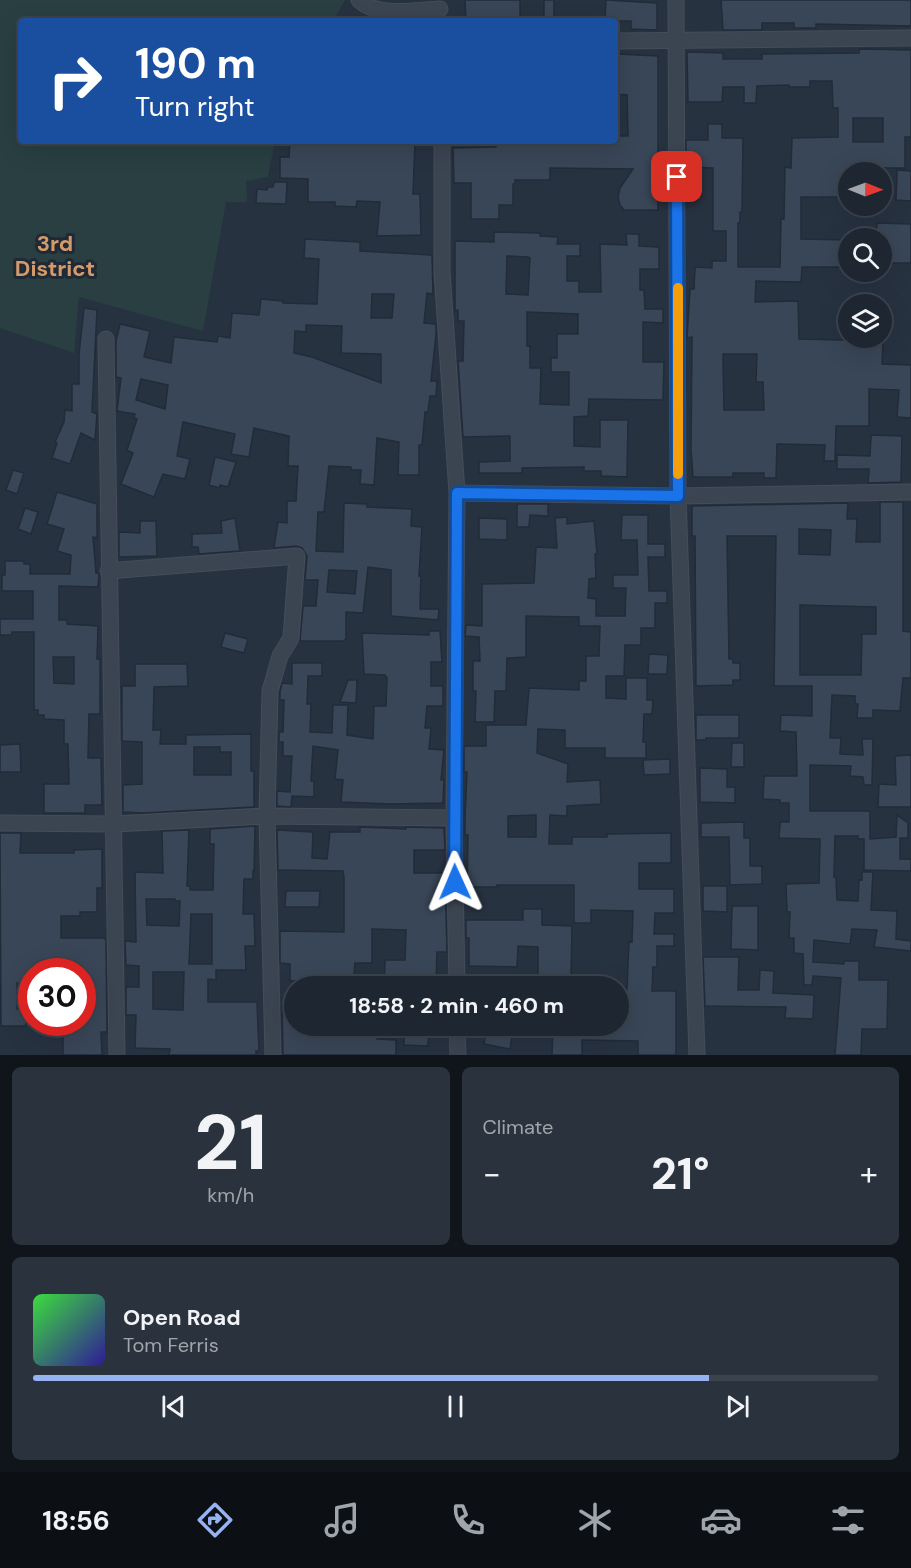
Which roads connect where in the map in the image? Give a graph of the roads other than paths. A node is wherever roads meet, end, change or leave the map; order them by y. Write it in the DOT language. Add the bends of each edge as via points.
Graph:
graph roads {
  1 [pos="358,0"];
  2 [pos="676,0"];
  3 [pos="441,10"];
  4 [pos="911,38"];
  5 [pos="677,40"];
  6 [pos="618,41"];
  7 [pos="442,144"];
  8 [pos="106,339"];
  9 [pos="911,492"];
  10 [pos="457,493"];
  11 [pos="678,496"];
  12 [pos="108,571"];
  13 [pos="267,816"];
  14 [pos="454,818"];
  15 [pos="0,823"];
  16 [pos="115,824"];
  17 [pos="457,976"];
  18 [pos="457,1036"];
  19 [pos="117,1055"];
  20 [pos="273,1055"];
  21 [pos="458,1055"];
  22 [pos="697,1055"];
  1 -- 3 [label="street" via="368,8 384,11"];
  2 -- 5 [label="street"];
  4 -- 5 [label="street"];
  5 -- 6 [label="street"];
  5 -- 11 [label="street"];
  7 -- 10 [label="street" via="442,272"];
  8 -- 12 [label="street"];
  9 -- 11 [label="street"];
  10 -- 11 [label="street"];
  10 -- 14 [label="street"];
  11 -- 22 [label="street"];
  12 -- 13 [label="street" via="297,556 291,638 280,656 270,691"];
  12 -- 16 [label="street"];
  13 -- 14 [label="street"];
  13 -- 16 [label="street"];
  13 -- 20 [label="street"];
  14 -- 17 [label="street"];
  15 -- 16 [label="street"];
  16 -- 19 [label="street"];
  18 -- 21 [label="street"];
}
